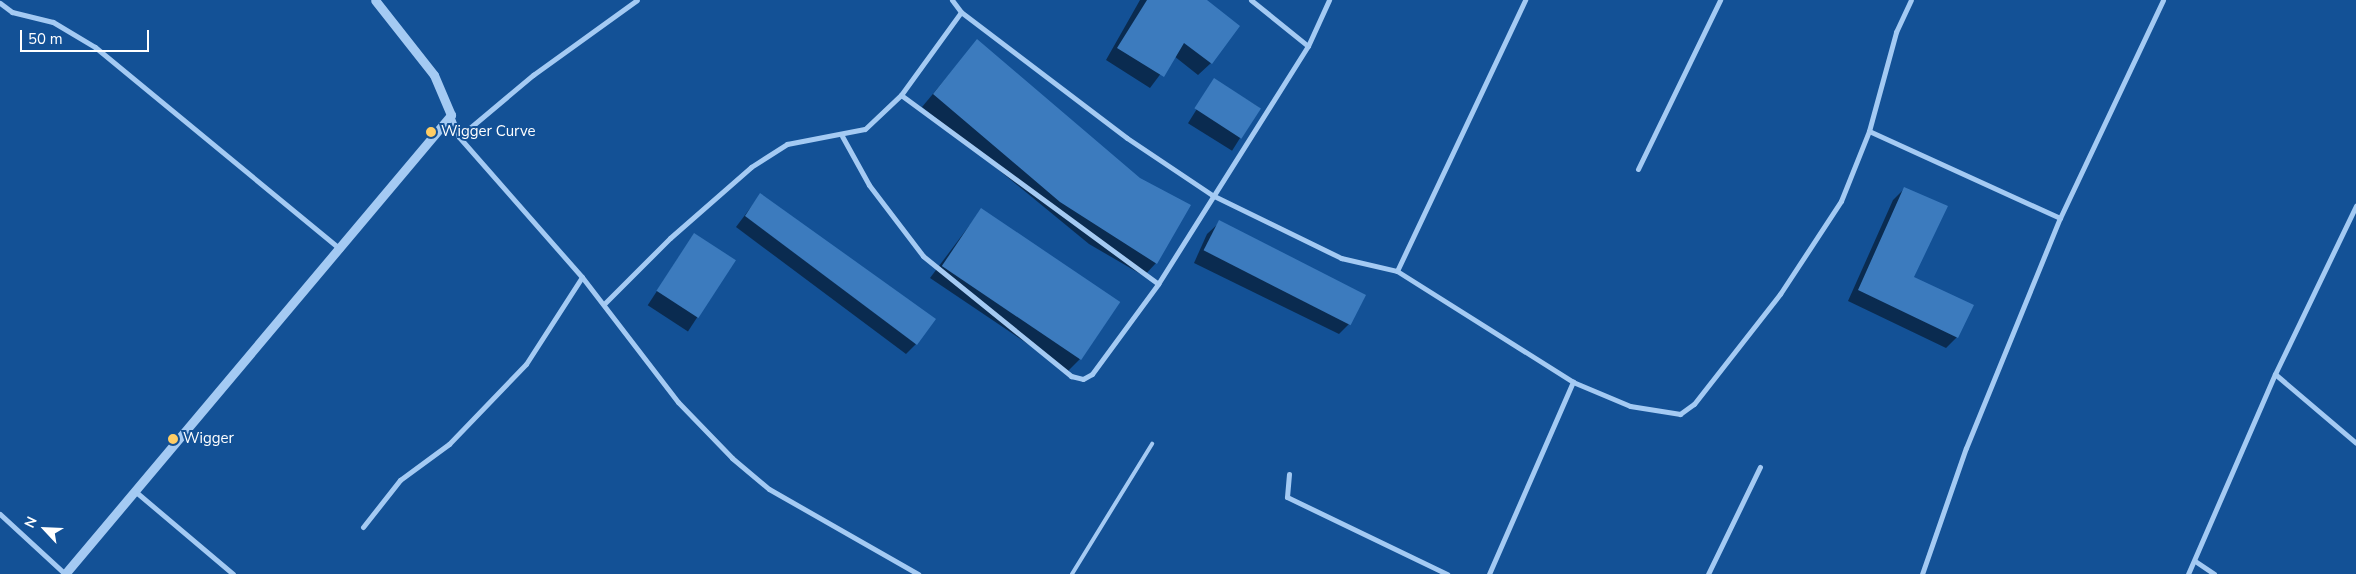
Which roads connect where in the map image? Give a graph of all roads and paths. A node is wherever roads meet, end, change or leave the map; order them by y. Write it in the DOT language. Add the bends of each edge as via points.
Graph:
graph roads {
  1 [pos="375,0"];
  2 [pos="637,0"];
  3 [pos="952,0"];
  4 [pos="1251,0"];
  5 [pos="1329,0"];
  6 [pos="1525,0"];
  7 [pos="1720,0"];
  8 [pos="1911,0"];
  9 [pos="2163,0"];
  10 [pos="0,3"];
  11 [pos="961,12"];
  12 [pos="1308,46"];
  13 [pos="901,95"];
  14 [pos="452,116"];
  15 [pos="1869,131"];
  16 [pos="842,136"];
  17 [pos="459,137"];
  18 [pos="1638,169"];
  19 [pos="1212,195"];
  20 [pos="2356,206"];
  21 [pos="2060,218"];
  22 [pos="340,249"];
  23 [pos="1398,271"];
  24 [pos="582,277"];
  25 [pos="1158,284"];
  26 [pos="604,304"];
  27 [pos="2275,374"];
  28 [pos="1573,382"];
  29 [pos="2356,443"];
  30 [pos="1152,444"];
  31 [pos="1760,467"];
  32 [pos="1289,474"];
  33 [pos="136,492"];
  34 [pos="0,514"];
  35 [pos="363,527"];
  36 [pos="2195,560"];
  37 [pos="65,574"];
  38 [pos="233,574"];
  39 [pos="918,574"];
  40 [pos="1072,574"];
  41 [pos="1447,574"];
  42 [pos="1490,574"];
  43 [pos="1708,574"];
  44 [pos="1922,574"];
  45 [pos="2188,574"];
  46 [pos="2214,574"];
  1 -- 14 [label="street" via="434,75"];
  2 -- 17 [label="street" via="533,75"];
  3 -- 11 [label="street"];
  4 -- 12 [label="street"];
  5 -- 12 [label="street"];
  6 -- 23 [label="street"];
  7 -- 18 [label="street"];
  8 -- 15 [label="street" via="1896,32"];
  9 -- 21 [label="street"];
  10 -- 22 [label="street" via="12,12 53,22 95,47"];
  11 -- 13 [label="street"];
  11 -- 19 [label="street" via="1126,138"];
  12 -- 19 [label="street"];
  13 -- 16 [label="street" via="865,129"];
  13 -- 25 [label="street"];
  14 -- 17 [label="street"];
  14 -- 22 [label="street"];
  15 -- 21 [label="street"];
  15 -- 28 [label="street" via="1841,201 1820,237 1694,404 1680,414 1655,412"];
  16 -- 25 [label="street" via="869,185 923,256 1071,376 1083,379 1092,374"];
  16 -- 26 [label="street" via="787,144 751,168 670,238"];
  17 -- 24 [label="street"];
  19 -- 23 [label="street" via="1341,258"];
  19 -- 25 [label="street"];
  20 -- 27 [label="street"];
  21 -- 44 [label="street" via="1966,448"];
  22 -- 33 [label="street"];
  23 -- 28 [label="street"];
  24 -- 26 [label="street"];
  24 -- 35 [label="street" via="526,364 448,444 400,480"];
  26 -- 39 [label="street" via="678,402 732,458 769,489"];
  27 -- 29 [label="street"];
  27 -- 36 [label="street"];
  28 -- 42 [label="street"];
  30 -- 40 [label="lane"];
  31 -- 43 [label="street"];
  32 -- 41 [label="street" via="1287,497"];
  33 -- 37 [label="street"];
  33 -- 38 [label="street"];
  34 -- 37 [label="street"];
  36 -- 45 [label="street"];
  36 -- 46 [label="street"];
}
